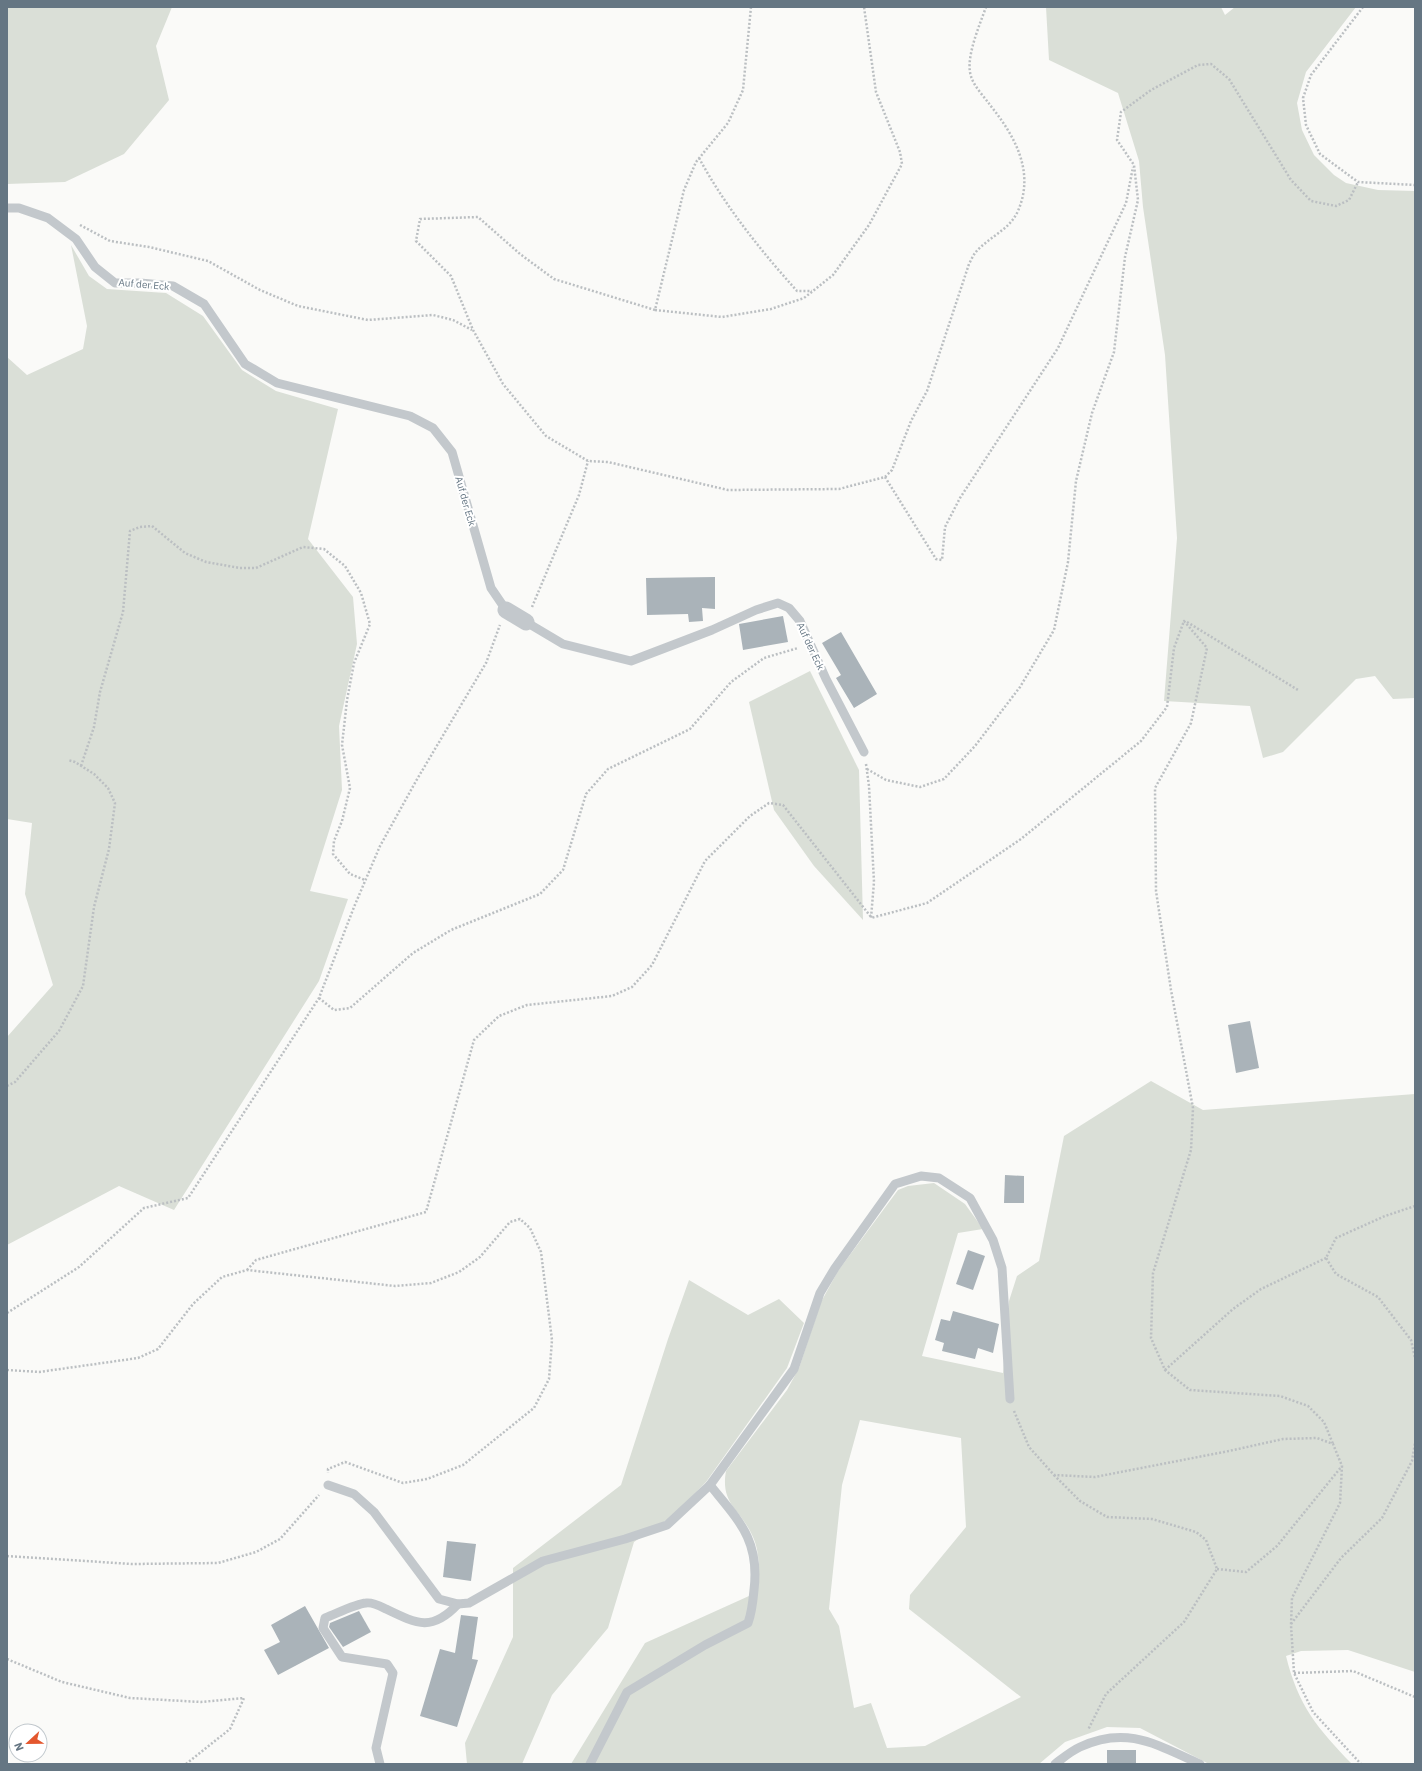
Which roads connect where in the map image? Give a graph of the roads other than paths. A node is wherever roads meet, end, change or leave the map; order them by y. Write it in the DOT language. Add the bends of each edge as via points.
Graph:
graph roads {
  1 [pos="7,208"];
  2 [pos="506,610"];
  3 [pos="526,622"];
  4 [pos="864,752"];
  5 [pos="1010,1399"];
  6 [pos="710,1485"];
  7 [pos="328,1486"];
  8 [pos="458,1604"];
  9 [pos="380,1764"];
  10 [pos="590,1764"];
  11 [pos="1055,1764"];
  12 [pos="1200,1764"];
  1 -- 2 [label="lane, Auf der Eck" via="19,208 48,218 76,239 95,267 115,283 173,286 204,304 245,364 277,383 410,416 432,428 452,452 491,588"];
  2 -- 3 [label="street, Auf der Eck"];
  3 -- 4 [label="lane, Auf der Eck" via="563,644 631,661 778,603 790,608 796,617"];
  5 -- 6 [label="lane" via="1002,1268 993,1240 970,1198 939,1178 921,1176 895,1184 835,1268 820,1293 794,1369"];
  6 -- 8 [label="lane" via="668,1525 544,1561 470,1603"];
  6 -- 10 [label="lane" via="750,1539 756,1570 752,1613 748,1623 705,1645 627,1692"];
  7 -- 8 [label="lane" via="354,1494 374,1512 439,1599"];
  8 -- 9 [label="lane" via="447,1616 429,1623 411,1621 377,1605 365,1603 325,1618 323,1628 342,1657 387,1664 393,1673 376,1748"];
  11 -- 12 [label="lane" via="1079,1747 1110,1736 1144,1739"];
}
